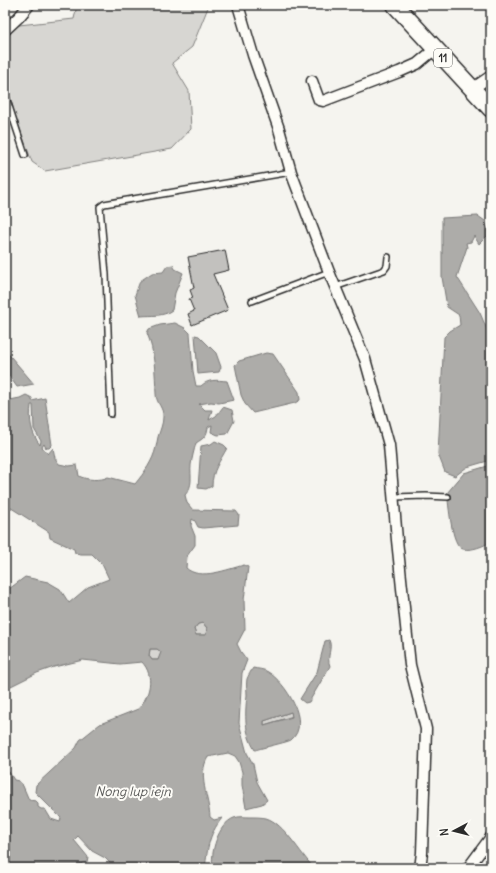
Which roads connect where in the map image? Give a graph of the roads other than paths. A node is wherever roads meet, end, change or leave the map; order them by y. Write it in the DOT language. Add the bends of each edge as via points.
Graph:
graph roads {
  1 [pos="29,5"];
  2 [pos="238,5"];
  3 [pos="398,6"];
  4 [pos="5,30"];
  5 [pos="435,49"];
  6 [pos="491,76"];
  7 [pos="312,81"];
  8 [pos="472,90"];
  9 [pos="5,94"];
  10 [pos="491,109"];
  11 [pos="25,155"];
  12 [pos="291,172"];
  13 [pos="388,257"];
  14 [pos="329,272"];
  15 [pos="335,287"];
  16 [pos="252,301"];
  17 [pos="111,414"];
  18 [pos="394,497"];
  19 [pos="448,497"];
  20 [pos="491,837"];
  21 [pos="420,868"];
  22 [pos="468,868"];
  1 -- 4 [label="street"];
  2 -- 12 [label="street"];
  3 -- 5 [label="highway, 11"];
  5 -- 7 [label="street" via="417,64 323,101 319,100"];
  5 -- 8 [label="highway, 11"];
  6 -- 8 [label="street"];
  8 -- 10 [label="highway, 11"];
  9 -- 11 [label="lane"];
  12 -- 14 [label="street"];
  12 -- 17 [label="lane" via="104,204 100,207 106,274"];
  13 -- 15 [label="lane" via="388,266 384,270"];
  14 -- 15 [label="street"];
  14 -- 16 [label="lane"];
  15 -- 18 [label="street" via="365,359 389,445"];
  18 -- 19 [label="lane"];
  18 -- 21 [label="street" via="410,665 426,729"];
  20 -- 22 [label="street"];
}
